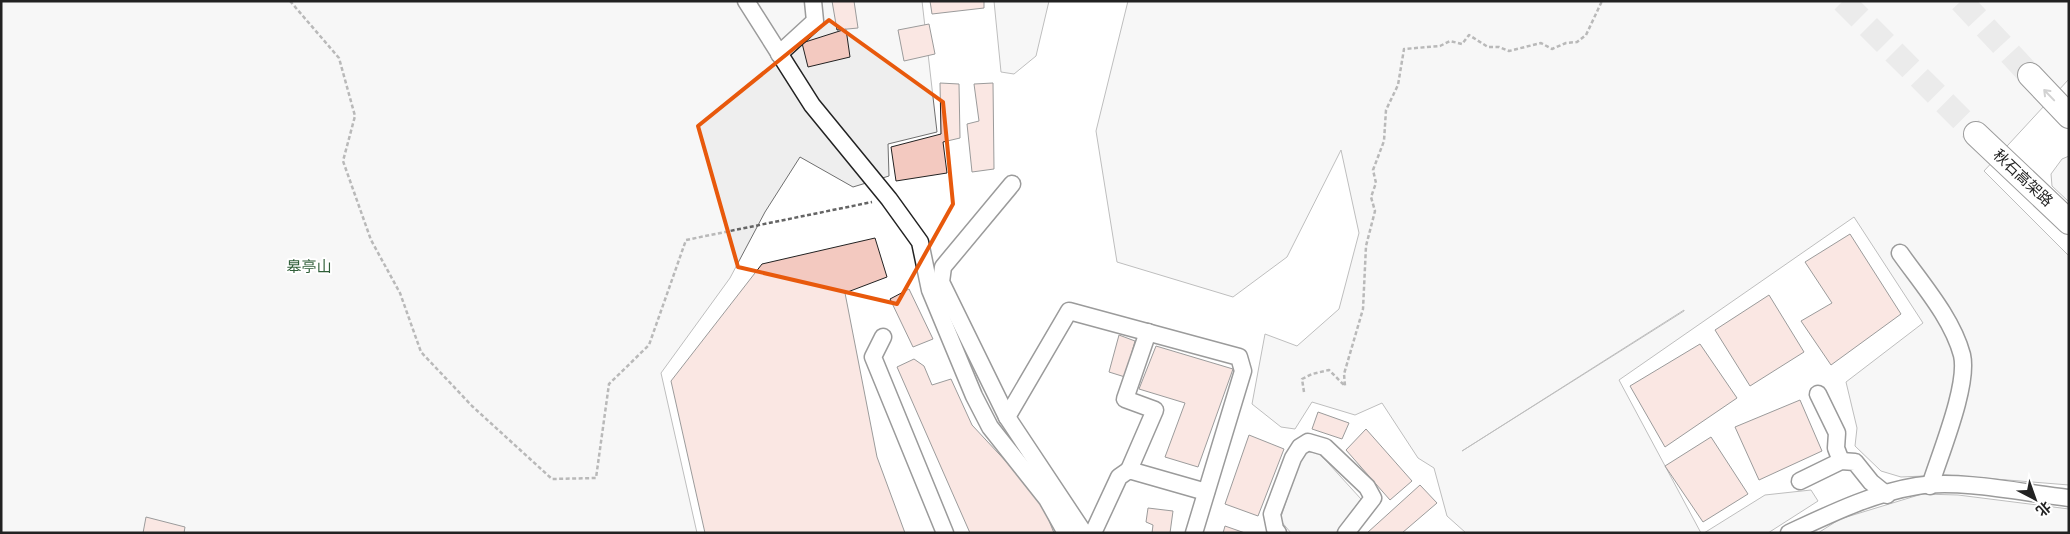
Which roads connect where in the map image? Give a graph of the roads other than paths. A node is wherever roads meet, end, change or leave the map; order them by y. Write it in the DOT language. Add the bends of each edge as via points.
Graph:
graph roads {
  1 [pos="746,1"];
  2 [pos="813,1"];
  3 [pos="779,54"];
  4 [pos="2030,75"];
  5 [pos="2069,116"];
  6 [pos="1976,134"];
  7 [pos="1012,184"];
  8 [pos="2069,222"];
  9 [pos="1900,253"];
  10 [pos="1148,332"];
  11 [pos="884,337"];
  12 [pos="1818,394"];
  13 [pos="1008,417"];
  14 [pos="1841,461"];
  15 [pos="1129,470"];
  16 [pos="1800,481"];
  17 [pos="1930,486"];
  18 [pos="1206,492"];
  19 [pos="1887,495"];
  20 [pos="2069,498"];
  21 [pos="945,533"];
  22 [pos="1066,533"];
  23 [pos="1084,533"];
  24 [pos="1094,533"];
  25 [pos="1194,533"];
  26 [pos="1278,533"];
  27 [pos="1346,533"];
  28 [pos="1789,533"];
  1 -- 3 [label="street"];
  2 -- 3 [label="street" via="815,22"];
  3 -- 22 [label="street" via="812,105 920,242 930,290 974,396 990,427 1048,499"];
  5 -- 4 [label="highway, one-way"];
  6 -- 8 [label="highway, 秋石高架路"];
  7 -- 13 [label="street" via="943,267 941,282"];
  9 -- 17 [label="street" via="1946,318 1962,356 1960,391"];
  10 -- 13 [label="street" via="1069,311"];
  10 -- 15 [label="street" via="1125,399 1155,410"];
  10 -- 18 [label="street" via="1239,357 1243,371"];
  11 -- 21 [label="street" via="873,357"];
  12 -- 14 [label="street" via="1837,432 1836,448"];
  13 -- 23 [label="street"];
  14 -- 16 [label="street"];
  14 -- 19 [label="street" via="1855,462"];
  15 -- 18 [label="street"];
  15 -- 24 [label="street" via="1119,477"];
  17 -- 19 [label="street"];
  17 -- 20 [label="street" via="1978,487"];
  18 -- 25 [label="street"];
  19 -- 28 [label="street" via="1850,505"];
  26 -- 27 [label="street" via="1272,514 1293,458 1308,442 1325,447 1367,487 1372,498"];
}
